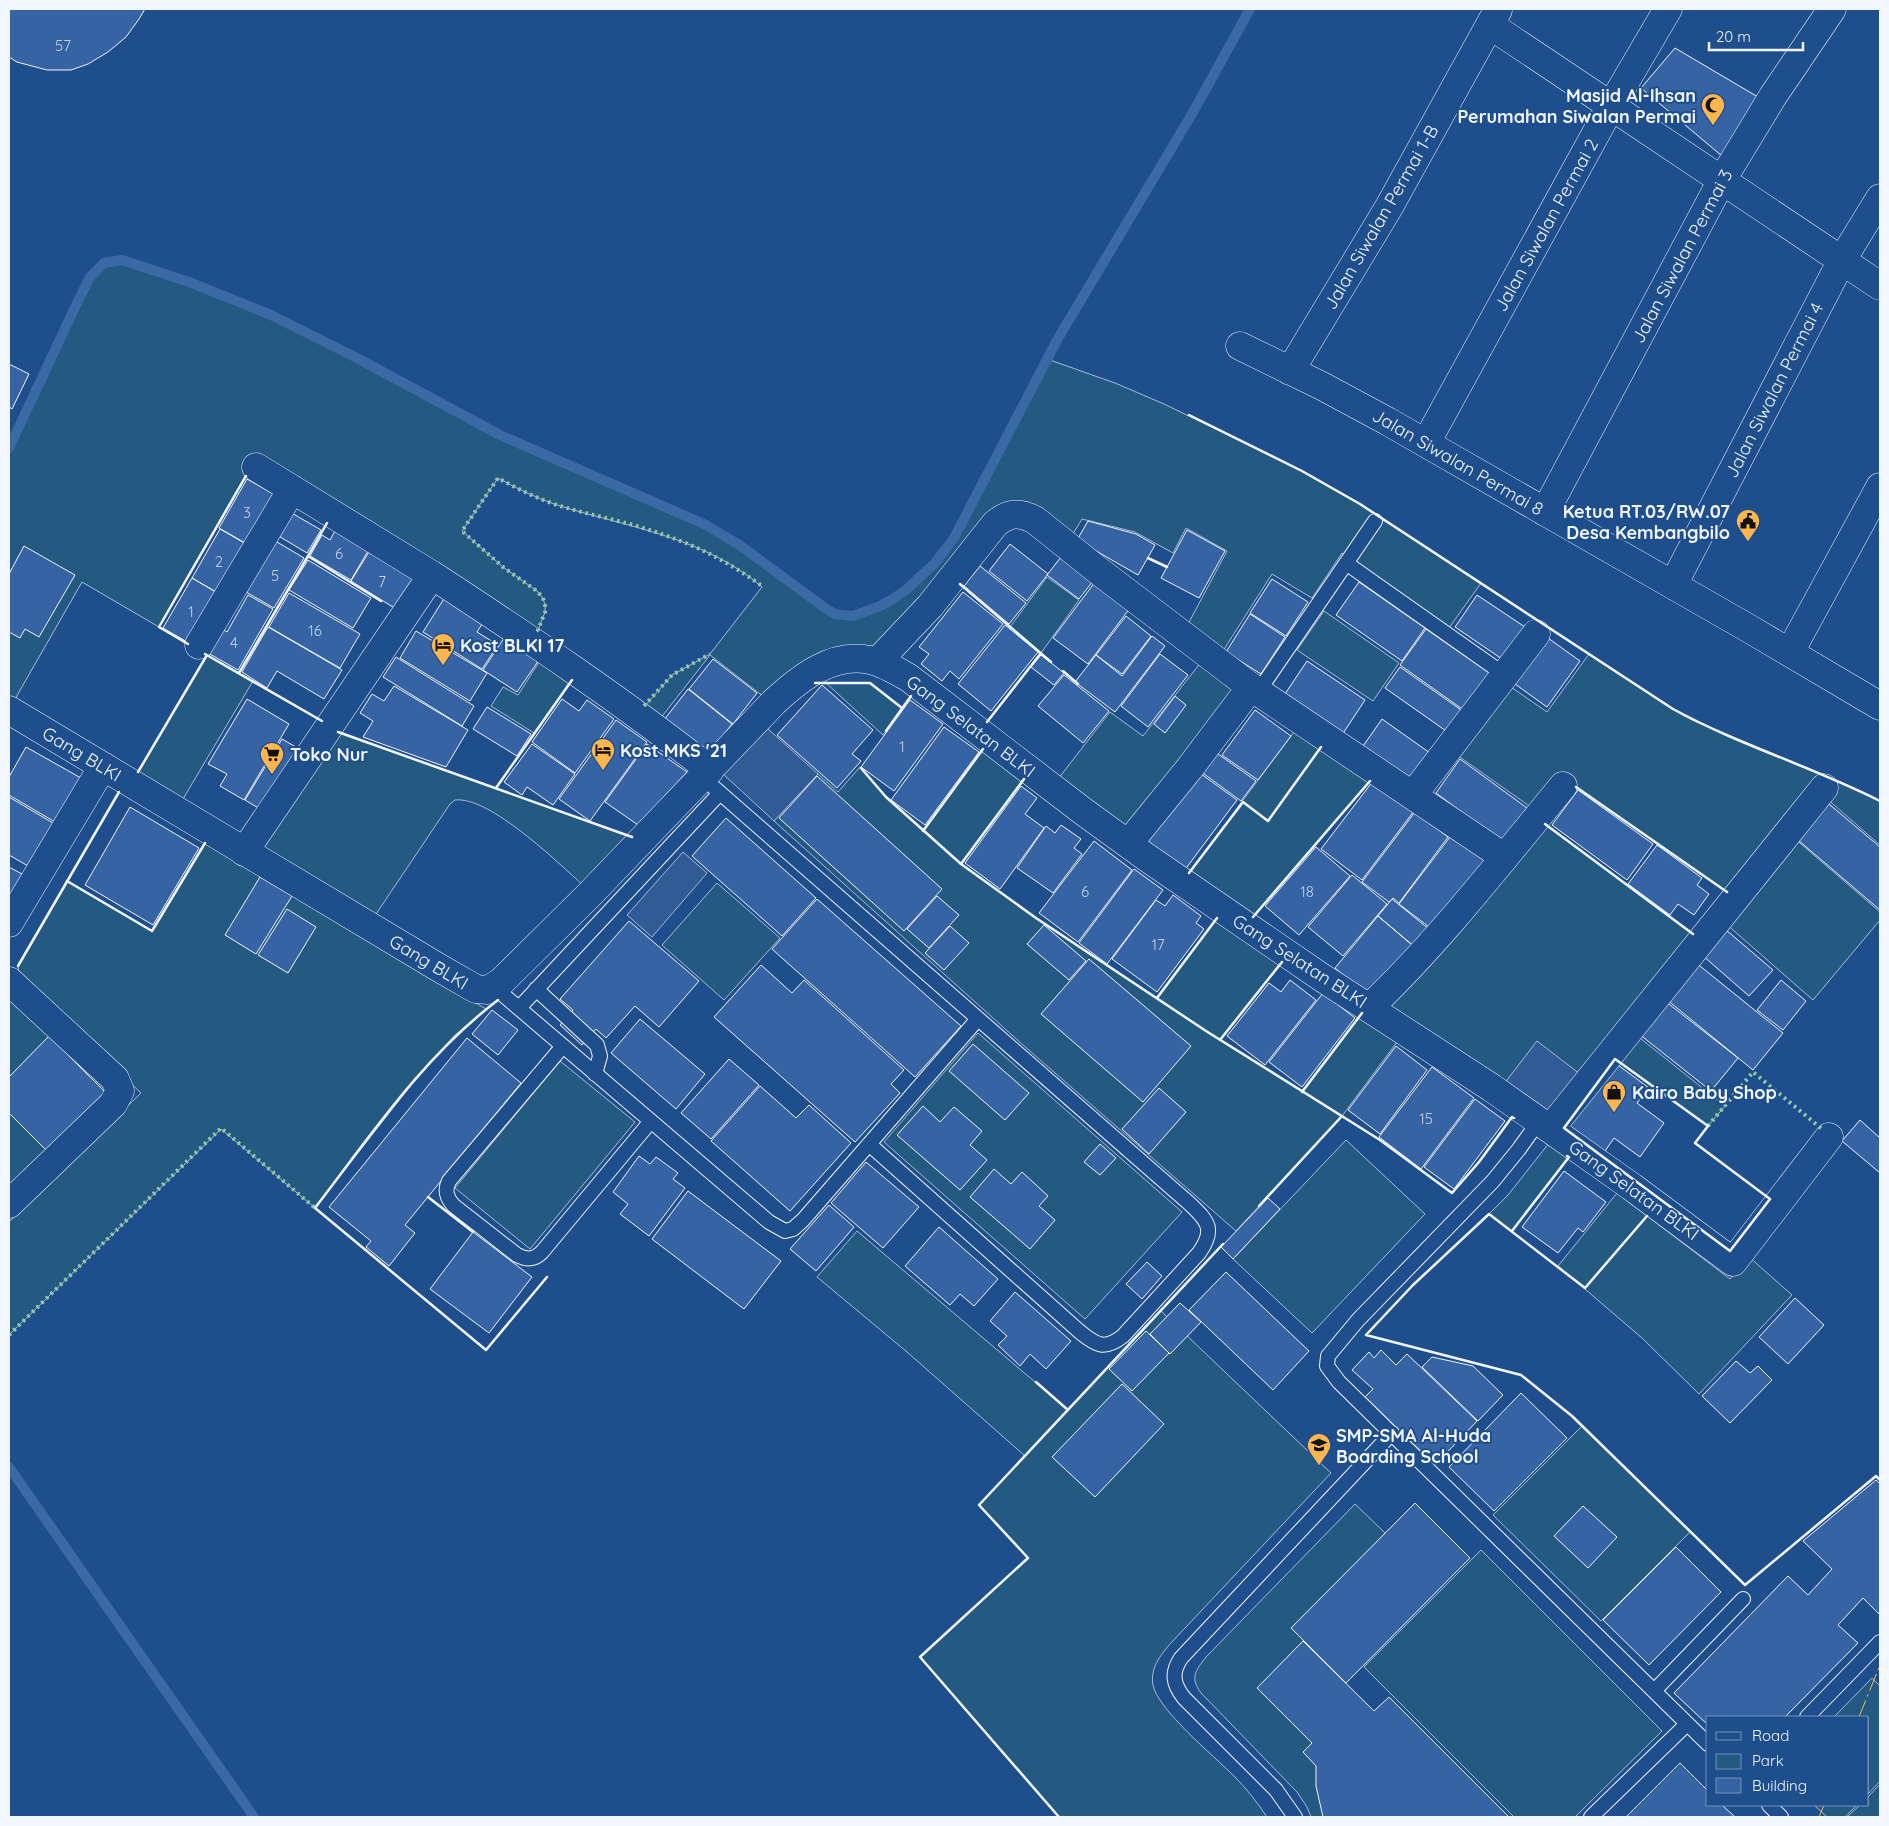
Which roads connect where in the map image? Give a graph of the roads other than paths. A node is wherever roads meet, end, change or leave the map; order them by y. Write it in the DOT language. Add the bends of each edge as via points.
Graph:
graph roads {
  1 [pos="1668,9"];
  2 [pos="1832,9"];
  3 [pos="1494,17"];
  4 [pos="1611,106"];
  5 [pos="1722,180"];
  6 [pos="1880,198"];
  7 [pos="1842,260"];
  8 [pos="1880,286"];
  9 [pos="1240,346"];
  10 [pos="1290,371"];
  11 [pos="1426,443"];
  12 [pos="256,466"];
  13 [pos="1880,487"];
  14 [pos="292,489"];
  15 [pos="1546,512"];
  16 [pos="1375,521"];
  17 [pos="1346,563"];
  18 [pos="432,575"];
  19 [pos="1673,585"];
  20 [pos="1536,634"];
  21 [pos="199,645"];
  22 [pos="1790,652"];
  23 [pos="873,661"];
  24 [pos="1505,675"];
  25 [pos="1254,690"];
  26 [pos="1880,706"];
  27 [pos="13,721"];
  28 [pos="103,766"];
  29 [pos="711,780"];
  30 [pos="1563,786"];
  31 [pos="1824,788"];
  32 [pos="1413,795"];
  33 [pos="1128,844"];
  34 [pos="244,852"];
  35 [pos="1504,857"];
  36 [pos="9,923"];
  37 [pos="9,981"];
  38 [pos="494,987"];
  39 [pos="536,989"];
  40 [pos="1370,1007"];
  41 [pos="518,1008"];
  42 [pos="977,1020"];
  43 [pos="563,1046"];
  44 [pos="595,1074"];
  45 [pos="651,1121"];
  46 [pos="1545,1125"];
  47 [pos="1830,1137"];
  48 [pos="869,1144"];
  49 [pos="9,1204"];
  50 [pos="1392,1433"];
  51 [pos="1744,1599"];
  52 [pos="1880,1642"];
  53 [pos="1654,1691"];
  54 [pos="1807,1716"];
  55 [pos="1687,1724"];
  56 [pos="1706,1742"];
  57 [pos="1770,1806"];
  58 [pos="1294,1817"];
  59 [pos="1591,1817"];
  60 [pos="1781,1817"];
  1 -- 4 [label="street, Jalan Siwalan Permai 2"];
  2 -- 5 [label="street, Jalan Siwalan Permai 3" via="1773,96"];
  3 -- 4 [label="street"];
  3 -- 10 [label="street, Jalan Siwalan Permai 1-B" via="1389,207"];
  4 -- 5 [label="street"];
  4 -- 11 [label="street, Jalan Siwalan Permai 2"];
  5 -- 7 [label="street"];
  5 -- 15 [label="street, Jalan Siwalan Permai 3"];
  6 -- 7 [label="street, Jalan Siwalan Permai 4"];
  7 -- 8 [label="street"];
  7 -- 19 [label="street, Jalan Siwalan Permai 4"];
  9 -- 10 [label="street, Jalan Siwalan Permai 8"];
  10 -- 11 [label="street, Jalan Siwalan Permai 8"];
  11 -- 15 [label="street, Jalan Siwalan Permai 8"];
  12 -- 14 [label="street"];
  13 -- 22 [label="street"];
  14 -- 18 [label="street"];
  14 -- 21 [label="street"];
  15 -- 19 [label="street, Jalan Siwalan Permai 8"];
  16 -- 17 [label="lane"];
  17 -- 24 [label="lane"];
  17 -- 25 [label="lane"];
  18 -- 29 [label="street" via="634,712"];
  18 -- 34 [label="street"];
  19 -- 22 [label="street, Jalan Siwalan Permai 8"];
  20 -- 24 [label="street"];
  22 -- 26 [label="street, Jalan Siwalan Permai 8"];
  23 -- 25 [label="street" via="930,606 995,524 1017,514 1035,520"];
  23 -- 29 [label="street, Gang BLKI" via="835,662 803,677 774,702"];
  23 -- 33 [label="street, Gang Selatan BLKI" via="909,678"];
  24 -- 32 [label="street"];
  25 -- 32 [label="street"];
  25 -- 33 [label="street"];
  27 -- 28 [label="street, Gang BLKI"];
  28 -- 34 [label="street, Gang BLKI"];
  28 -- 36 [label="street"];
  29 -- 38 [label="street, Gang BLKI"];
  29 -- 39 [label="lane"];
  29 -- 42 [label="lane"];
  30 -- 35 [label="street"];
  31 -- 46 [label="street"];
  32 -- 35 [label="street"];
  33 -- 40 [label="street, Gang Selatan BLKI"];
  34 -- 38 [label="street, Gang BLKI" via="476,989"];
  35 -- 40 [label="street" via="1412,966"];
  37 -- 49 [label="street" via="115,1079 120,1091 112,1104"];
  38 -- 41 [label="lane"];
  39 -- 41 [label="lane"];
  39 -- 44 [label="lane" via="597,1045 600,1056"];
  40 -- 46 [label="street, Gang Selatan BLKI"];
  41 -- 43 [label="lane"];
  42 -- 48 [label="lane"];
  42 -- 48 [label="lane" via="1200,1214 1209,1230 1199,1253 1123,1336 1105,1345 1096,1344"];
  43 -- 44 [label="lane"];
  43 -- 45 [label="lane" via="449,1181 447,1197 453,1205 517,1255 535,1258"];
  44 -- 45 [label="lane"];
  45 -- 48 [label="lane" via="769,1222 784,1231 793,1229 803,1220"];
  46 -- 47 [label="street, Gang Selatan BLKI" via="1733,1262"];
  46 -- 50 [label="lane" via="1358,1320 1328,1356 1326,1362 1330,1372"];
  50 -- 53 [label="lane"];
  50 -- 58 [label="lane" via="1181,1658 1175,1670 1176,1686 1184,1698 1276,1790"];
  51 -- 53 [label="lane"];
  52 -- 54 [label="lane"];
  53 -- 55 [label="lane"];
  55 -- 56 [label="lane"];
  55 -- 59 [label="lane"];
  57 -- 60 [label="lane"];
}
